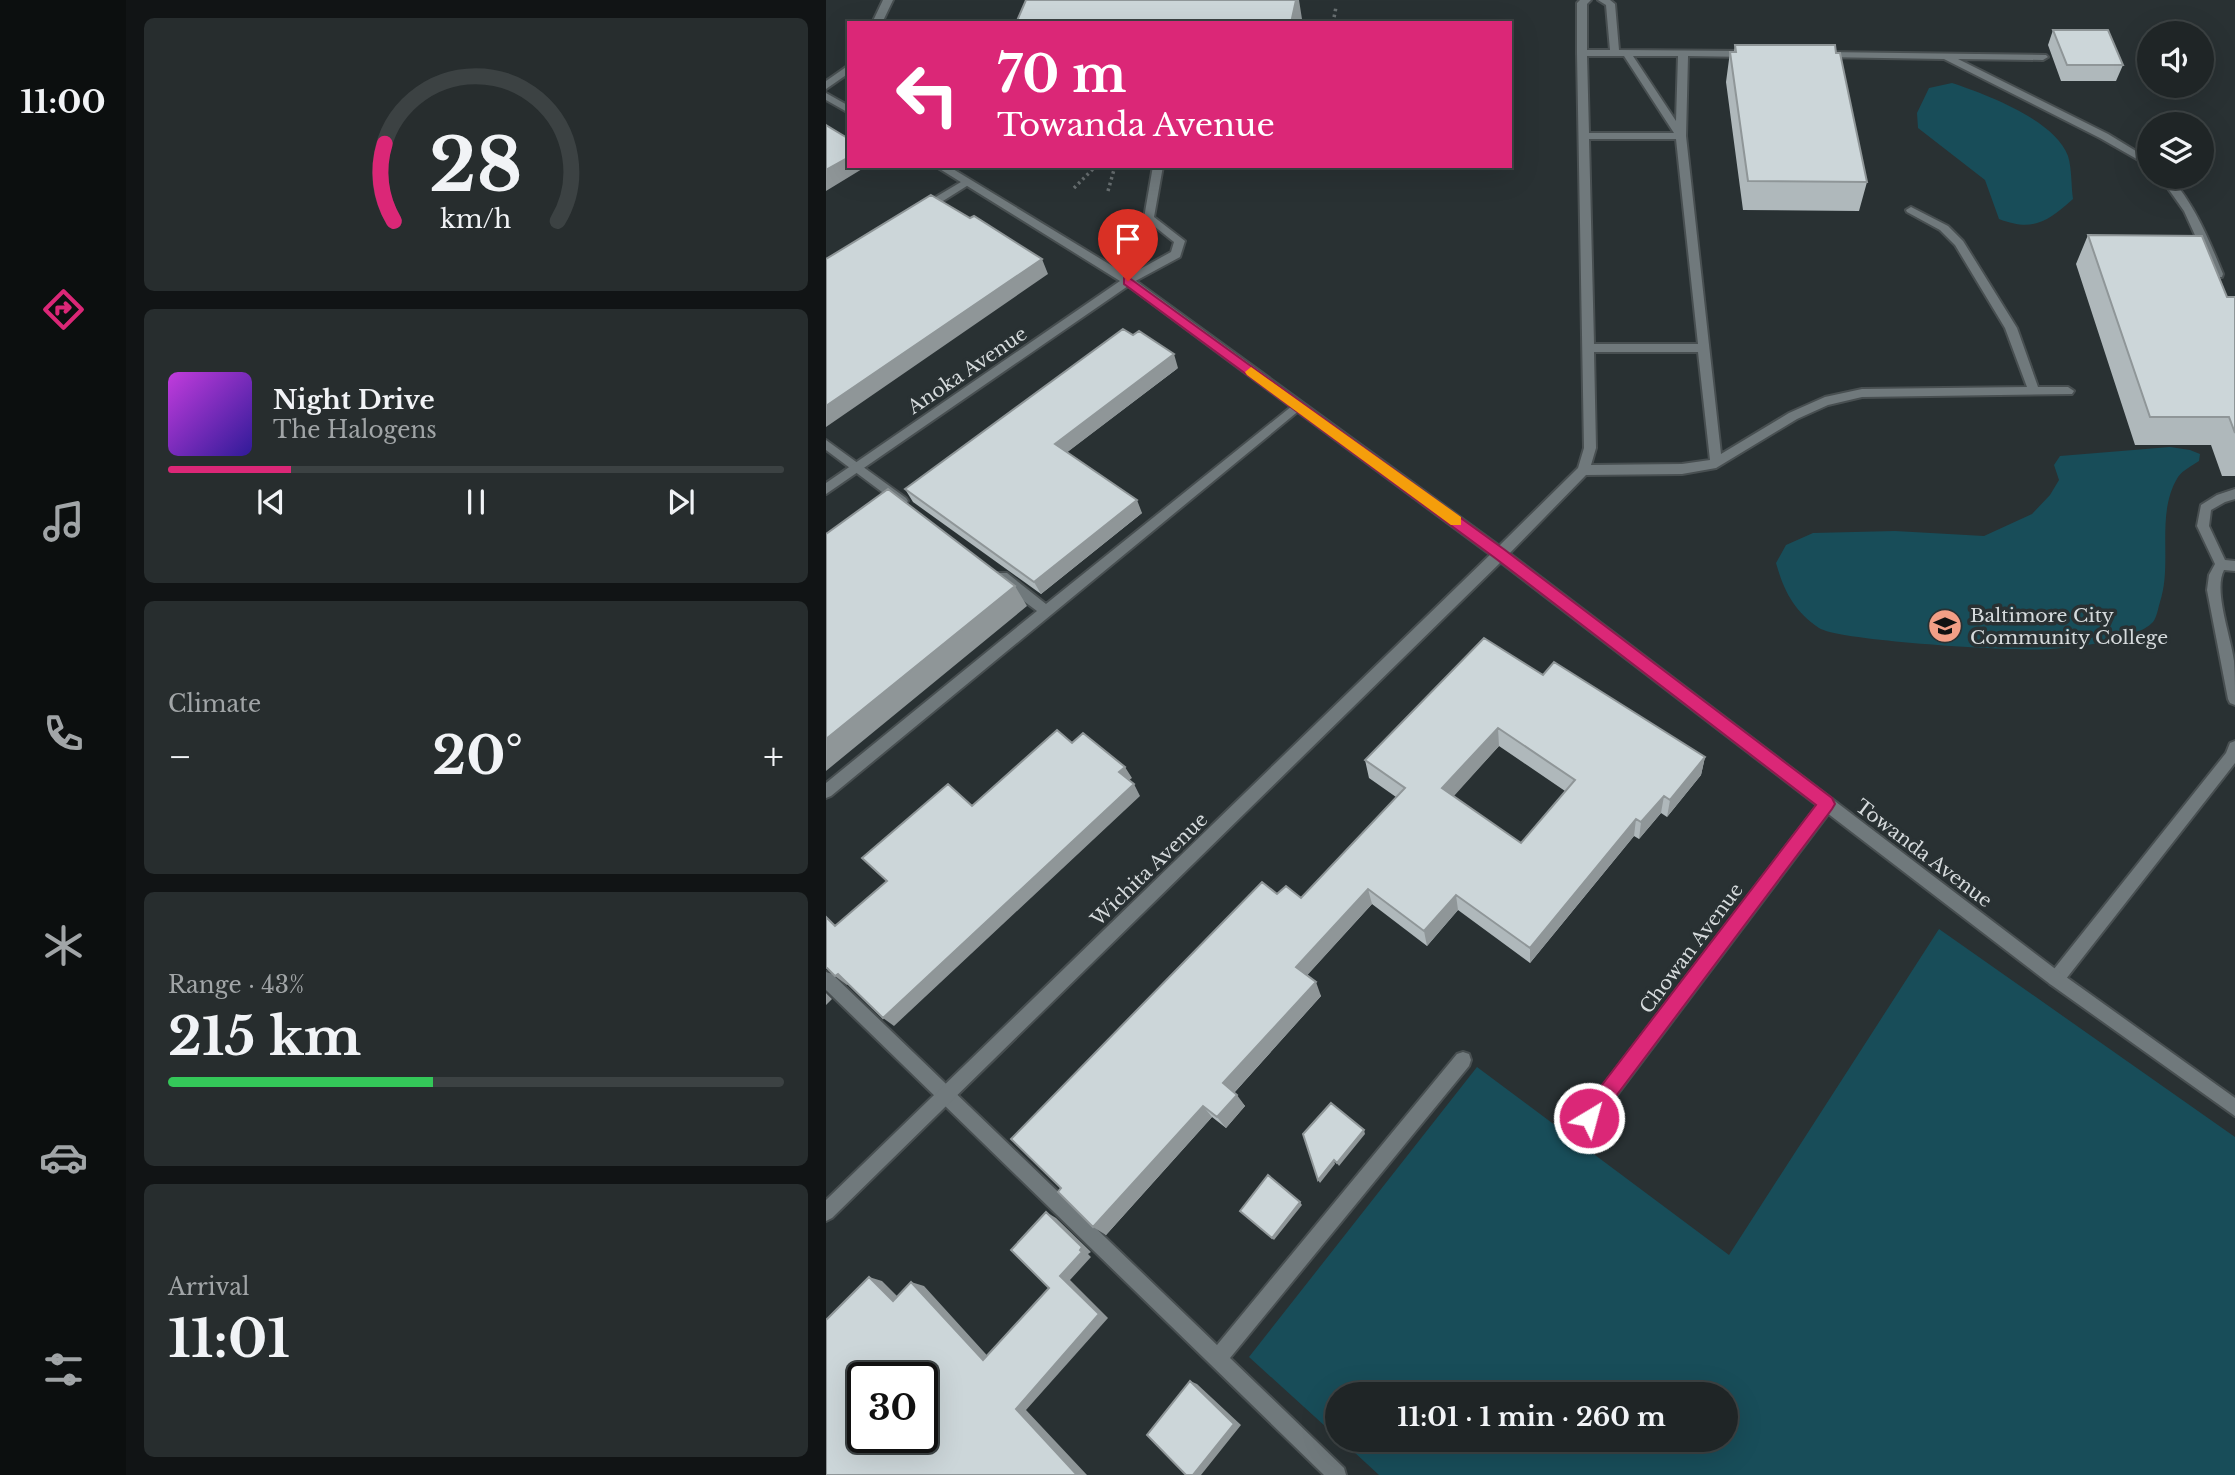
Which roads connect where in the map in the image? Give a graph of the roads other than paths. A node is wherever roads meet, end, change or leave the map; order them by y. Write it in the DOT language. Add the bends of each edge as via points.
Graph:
graph roads {
  1 [pos="888,0"];
  2 [pos="1586,0"];
  3 [pos="1603,0"];
  4 [pos="878,21"];
  5 [pos="1582,53"];
  6 [pos="1615,54"];
  7 [pos="1627,54"];
  8 [pos="1683,54"];
  9 [pos="1765,55"];
  10 [pos="1820,55"];
  11 [pos="1944,56"];
  12 [pos="2043,57"];
  13 [pos="847,70"];
  14 [pos="826,86"];
  15 [pos="826,96"];
  16 [pos="847,109"];
  17 [pos="1583,136"];
  18 [pos="1681,136"];
  19 [pos="2137,156"];
  20 [pos="943,168"];
  21 [pos="1158,168"];
  22 [pos="966,182"];
  23 [pos="2177,189"];
  24 [pos="1912,210"];
  25 [pos="908,219"];
  26 [pos="2218,274"];
  27 [pos="1128,281"];
  28 [pos="1589,348"];
  29 [pos="1704,348"];
  30 [pos="2034,391"];
  31 [pos="2068,391"];
  32 [pos="1297,406"];
  33 [pos="826,444"];
  34 [pos="1716,463"];
  35 [pos="857,467"];
  36 [pos="1583,470"];
  37 [pos="826,489"];
  38 [pos="2235,494"];
  39 [pos="909,506"];
  40 [pos="1500,554"];
  41 [pos="2228,565"];
  42 [pos="993,570"];
  43 [pos="1045,610"];
  44 [pos="2235,699"];
  45 [pos="2235,747"];
  46 [pos="826,792"];
  47 [pos="1827,804"];
  48 [pos="826,979"];
  49 [pos="2056,979"];
  50 [pos="1463,1060"];
  51 [pos="943,1097"];
  52 [pos="2235,1108"];
  53 [pos="1589,1118"];
  54 [pos="826,1212"];
  55 [pos="1219,1357"];
  56 [pos="1337,1475"];
  1 -- 4 [label="street"];
  2 -- 5 [label="street" via="1581,4"];
  3 -- 6 [label="street" via="1610,4"];
  5 -- 6 [label="street"];
  5 -- 17 [label="street"];
  6 -- 7 [label="street"];
  7 -- 8 [label="street"];
  7 -- 18 [label="street"];
  8 -- 9 [label="street"];
  8 -- 18 [label="street"];
  10 -- 11 [label="street"];
  11 -- 12 [label="street"];
  11 -- 19 [label="street"];
  13 -- 14 [label="street"];
  15 -- 16 [label="street"];
  17 -- 18 [label="street"];
  17 -- 28 [label="street"];
  18 -- 29 [label="street"];
  20 -- 22 [label="street, Towanda Avenue"];
  21 -- 27 [label="street, Anoka Avenue" via="1149,218 1173,234 1180,247 1176,254"];
  22 -- 25 [label="street"];
  22 -- 27 [label="street, Towanda Avenue"];
  23 -- 26 [label="street"];
  24 -- 30 [label="street" via="1944,228 1959,243 2011,328"];
  27 -- 32 [label="street, Towanda Avenue"];
  27 -- 35 [label="street, Anoka Avenue"];
  28 -- 29 [label="street"];
  28 -- 36 [label="street" via="1590,448"];
  29 -- 34 [label="street"];
  30 -- 31 [label="street"];
  30 -- 34 [label="street" via="1862,393 1825,401"];
  32 -- 40 [label="street, Towanda Avenue"];
  32 -- 43 [label="street"];
  33 -- 35 [label="street"];
  34 -- 36 [label="street" via="1682,469"];
  35 -- 37 [label="street, Anoka Avenue"];
  35 -- 39 [label="street"];
  36 -- 40 [label="street, Wichita Avenue"];
  38 -- 41 [label="street" via="2205,508 2203,526"];
  40 -- 47 [label="street, Towanda Avenue"];
  40 -- 51 [label="street, Wichita Avenue"];
  41 -- 44 [label="street" via="2215,575 2214,590"];
  42 -- 43 [label="street"];
  43 -- 46 [label="street"];
  45 -- 49 [label="street"];
  47 -- 49 [label="street, Towanda Avenue"];
  47 -- 53 [label="street, Chowan Avenue"];
  48 -- 51 [label="street"];
  49 -- 52 [label="street, Towanda Avenue"];
  50 -- 55 [label="street"];
  51 -- 54 [label="street, Wichita Avenue"];
  51 -- 55 [label="street"];
  55 -- 56 [label="street"];
}
